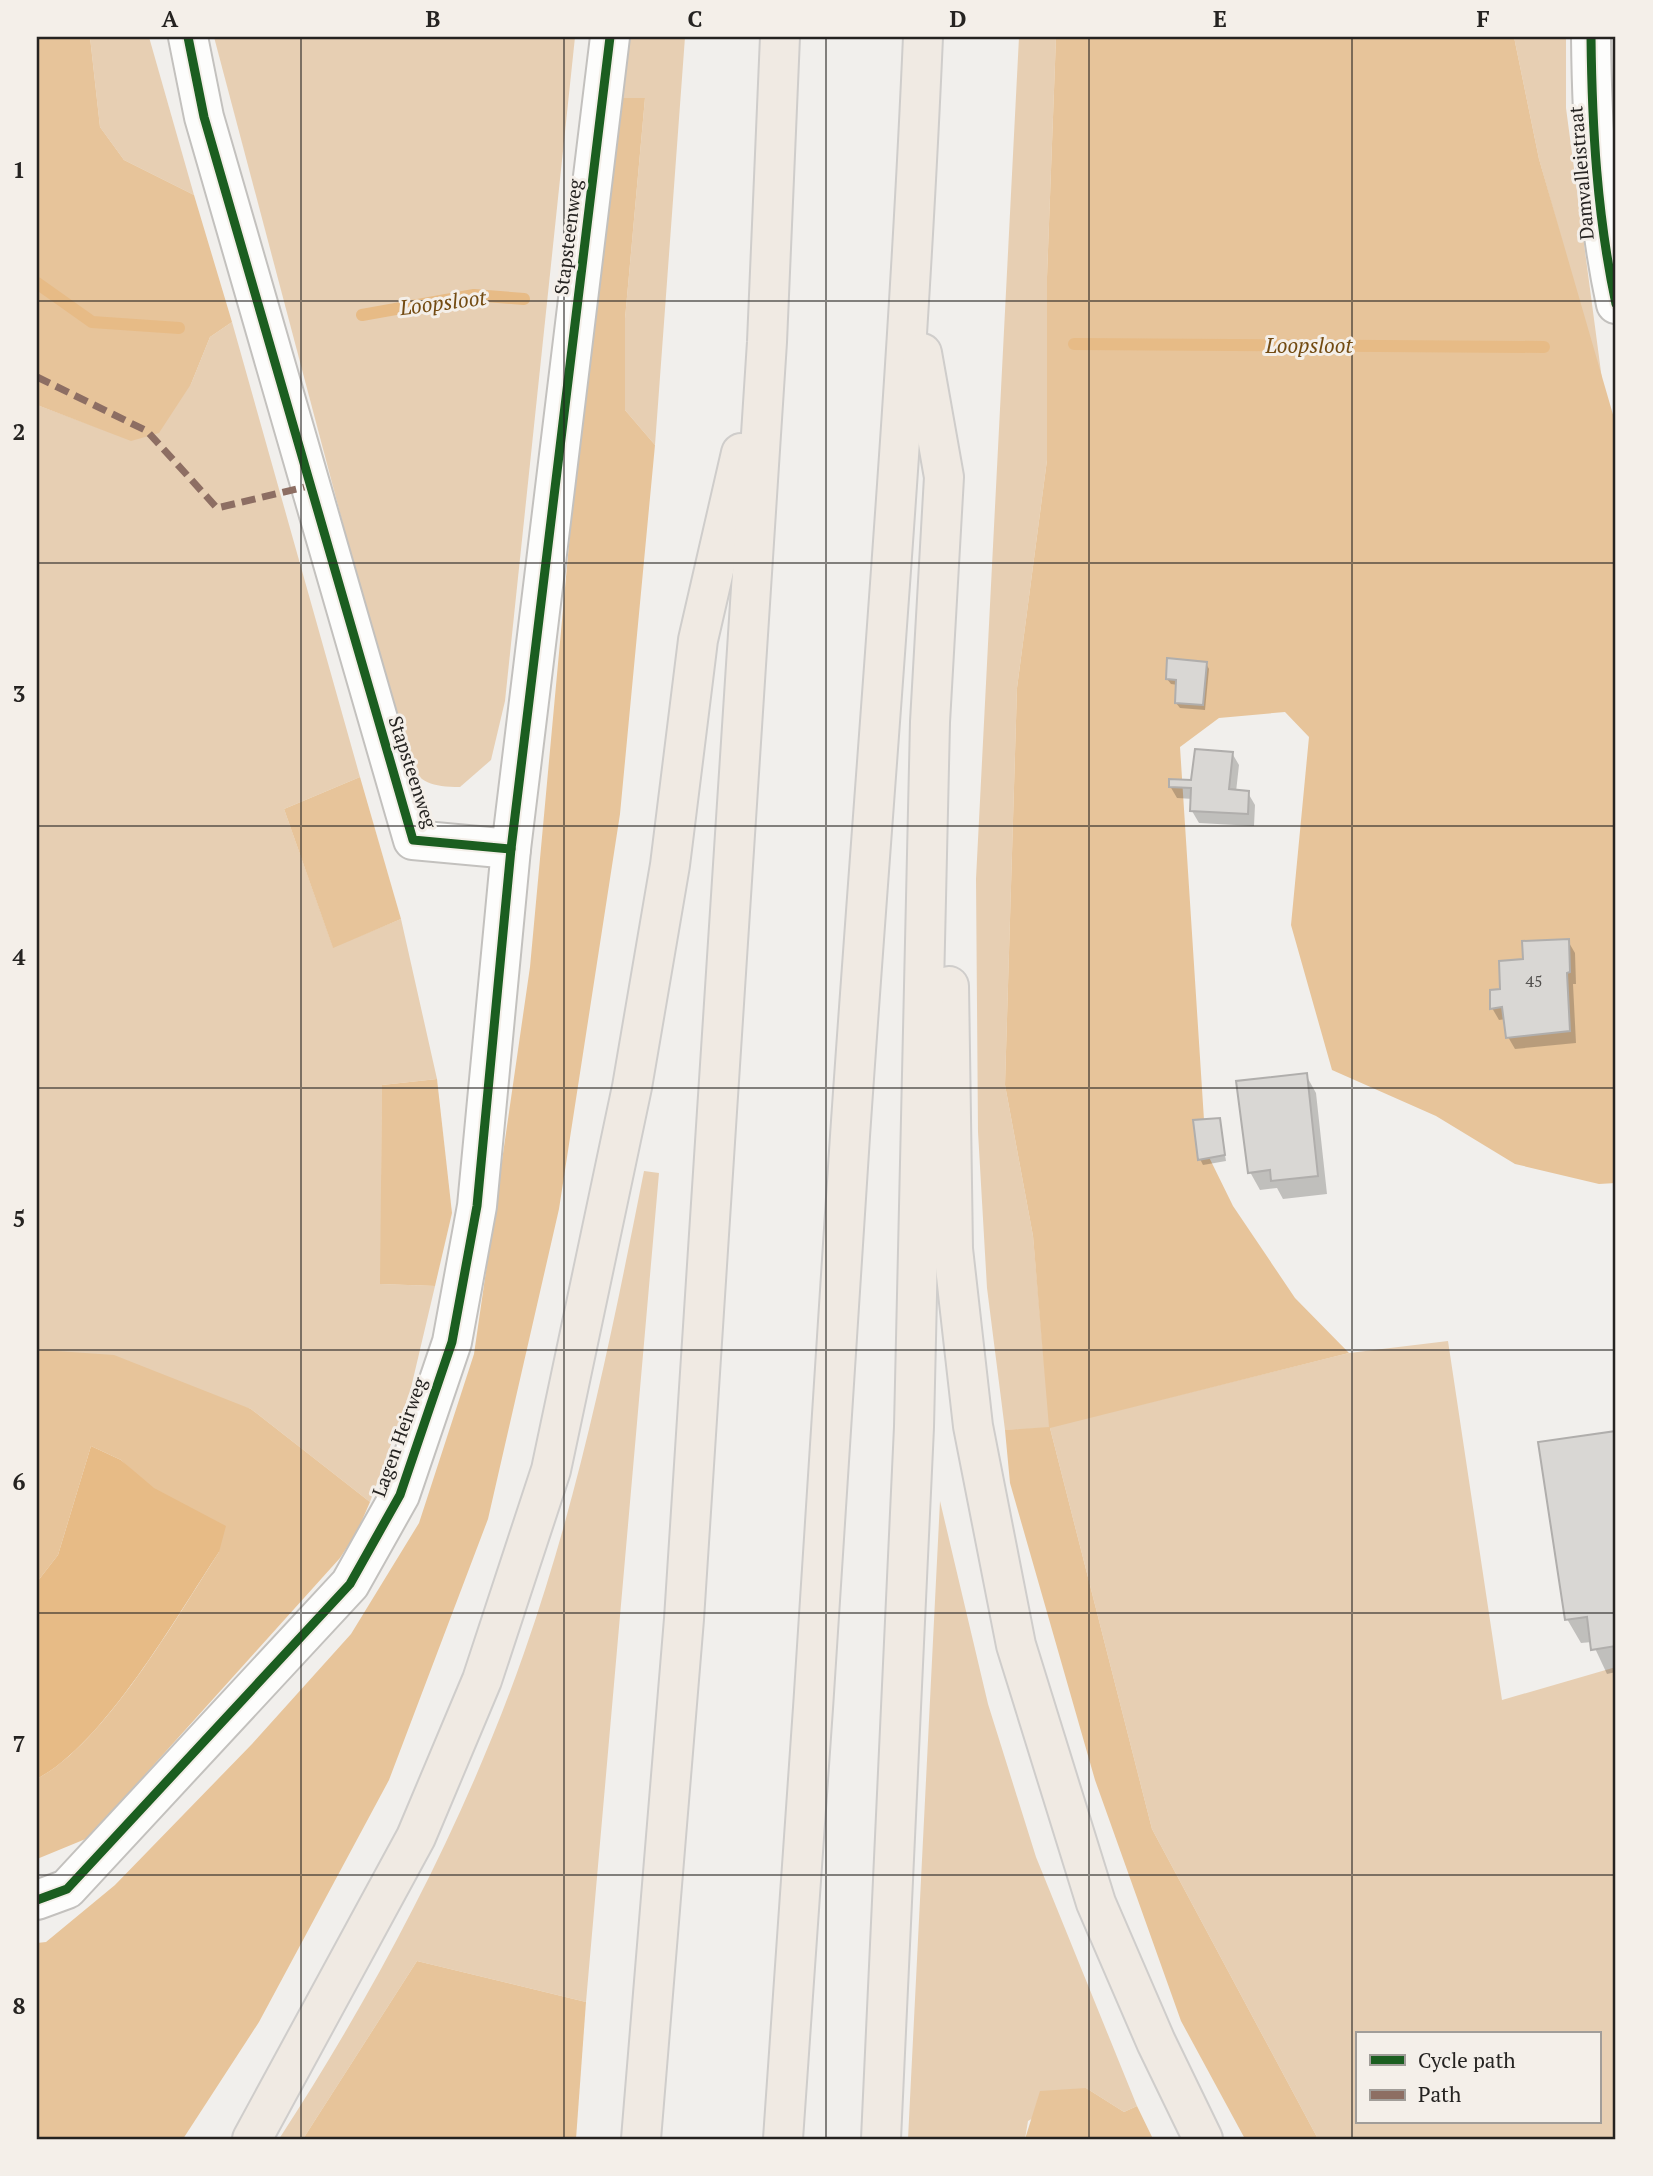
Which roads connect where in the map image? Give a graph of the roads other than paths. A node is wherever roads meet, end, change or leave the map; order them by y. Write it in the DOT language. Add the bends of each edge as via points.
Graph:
graph roads {
  1 [pos="188,37"];
  2 [pos="610,37"];
  3 [pos="780,37"];
  4 [pos="923,37"];
  5 [pos="1591,37"];
  6 [pos="912,296"];
  7 [pos="1616,304"];
  8 [pos="767,342"];
  9 [pos="930,722"];
  10 [pos="511,849"];
  11 [pos="37,1900"];
  12 [pos="252,2139"];
  13 [pos="641,2139"];
  14 [pos="783,2139"];
  15 [pos="881,2139"];
  16 [pos="1203,2139"];
  1 -- 10 [label="street, Stapsteenweg" via="204,117 413,840"];
  2 -- 10 [label="street, Stapsteenweg"];
  3 -- 8 [label="highway"];
  4 -- 6 [label="highway"];
  5 -- 7 [label="street, Damvalleistraat" via="1592,130"];
  6 -- 9 [label="highway" via="944,477"];
  6 -- 14 [label="highway"];
  8 -- 12 [label="highway" via="698,640 670,865 632,1087 551,1470 482,1680 416,1837"];
  8 -- 13 [label="highway" via="684,1619"];
  9 -- 15 [label="highway" via="914,1427"];
  9 -- 16 [label="highway" via="949,988 953,1249 973,1426 1016,1645 1096,1903"];
  10 -- 11 [label="street, Lagen Heirweg" via="477,1206 452,1342 400,1495 350,1584 67,1889"];
}
